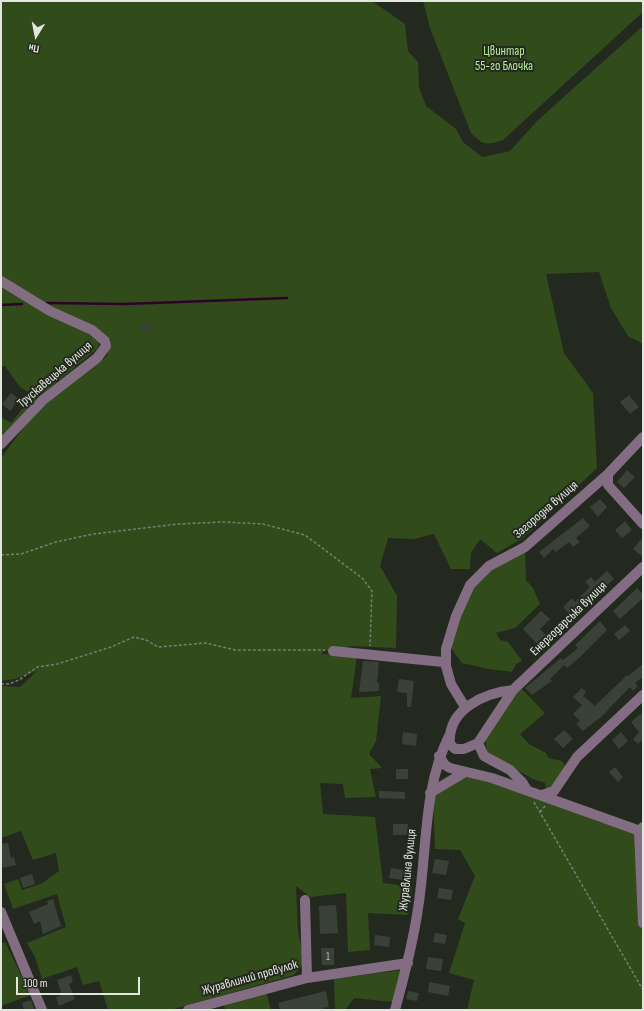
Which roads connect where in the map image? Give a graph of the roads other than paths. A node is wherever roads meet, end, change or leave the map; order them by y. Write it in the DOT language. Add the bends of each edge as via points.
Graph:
graph roads {
  1 [pos="1,281"];
  2 [pos="643,437"];
  3 [pos="1,444"];
  4 [pos="608,474"];
  5 [pos="643,524"];
  6 [pos="643,567"];
  7 [pos="333,651"];
  8 [pos="446,666"];
  9 [pos="513,690"];
  10 [pos="643,695"];
  11 [pos="466,707"];
  12 [pos="450,734"];
  13 [pos="478,743"];
  14 [pos="439,756"];
  15 [pos="465,772"];
  16 [pos="527,790"];
  17 [pos="430,793"];
  18 [pos="542,795"];
  19 [pos="642,830"];
  20 [pos="305,900"];
  21 [pos="1,912"];
  22 [pos="643,923"];
  23 [pos="408,963"];
  24 [pos="307,978"];
  25 [pos="42,1010"];
  26 [pos="188,1010"];
  27 [pos="395,1010"];
  1 -- 3 [label="street, Трускавецька вулиця" via="50,311 92,330 105,341 106,346 97,358 42,400"];
  2 -- 4 [label="street, Загородна вулиця"];
  4 -- 5 [label="street" via="608,485"];
  4 -- 8 [label="street, Загородна вулиця" via="525,547 489,566 470,586 456,616 446,649"];
  6 -- 9 [label="street, Енергодарська вулиця"];
  7 -- 8 [label="street" via="434,660 443,662"];
  8 -- 11 [label="street, Загородна вулиця" via="451,684"];
  9 -- 11 [label="street"];
  9 -- 13 [label="street"];
  10 -- 18 [label="street" via="577,757 554,791"];
  11 -- 12 [label="street, Журавлина вулиця" via="454,719"];
  12 -- 13 [label="street" via="450,744 456,749 464,749"];
  12 -- 14 [label="street, Журавлина вулиця"];
  13 -- 16 [label="street" via="484,756 510,770"];
  14 -- 15 [label="street" via="445,765"];
  14 -- 17 [label="street, Журавлина вулиця"];
  15 -- 16 [label="street"];
  15 -- 17 [label="street"];
  16 -- 18 [label="street"];
  17 -- 23 [label="street, Журавлина вулиця" via="421,885"];
  18 -- 19 [label="street"];
  19 -- 22 [label="street"];
  20 -- 24 [label="street, Журавлиний провулок"];
  21 -- 25 [label="street"];
  23 -- 24 [label="street"];
  23 -- 27 [label="street, Журавлина вулиця"];
  24 -- 26 [label="street, Журавлиний провулок"];
}
